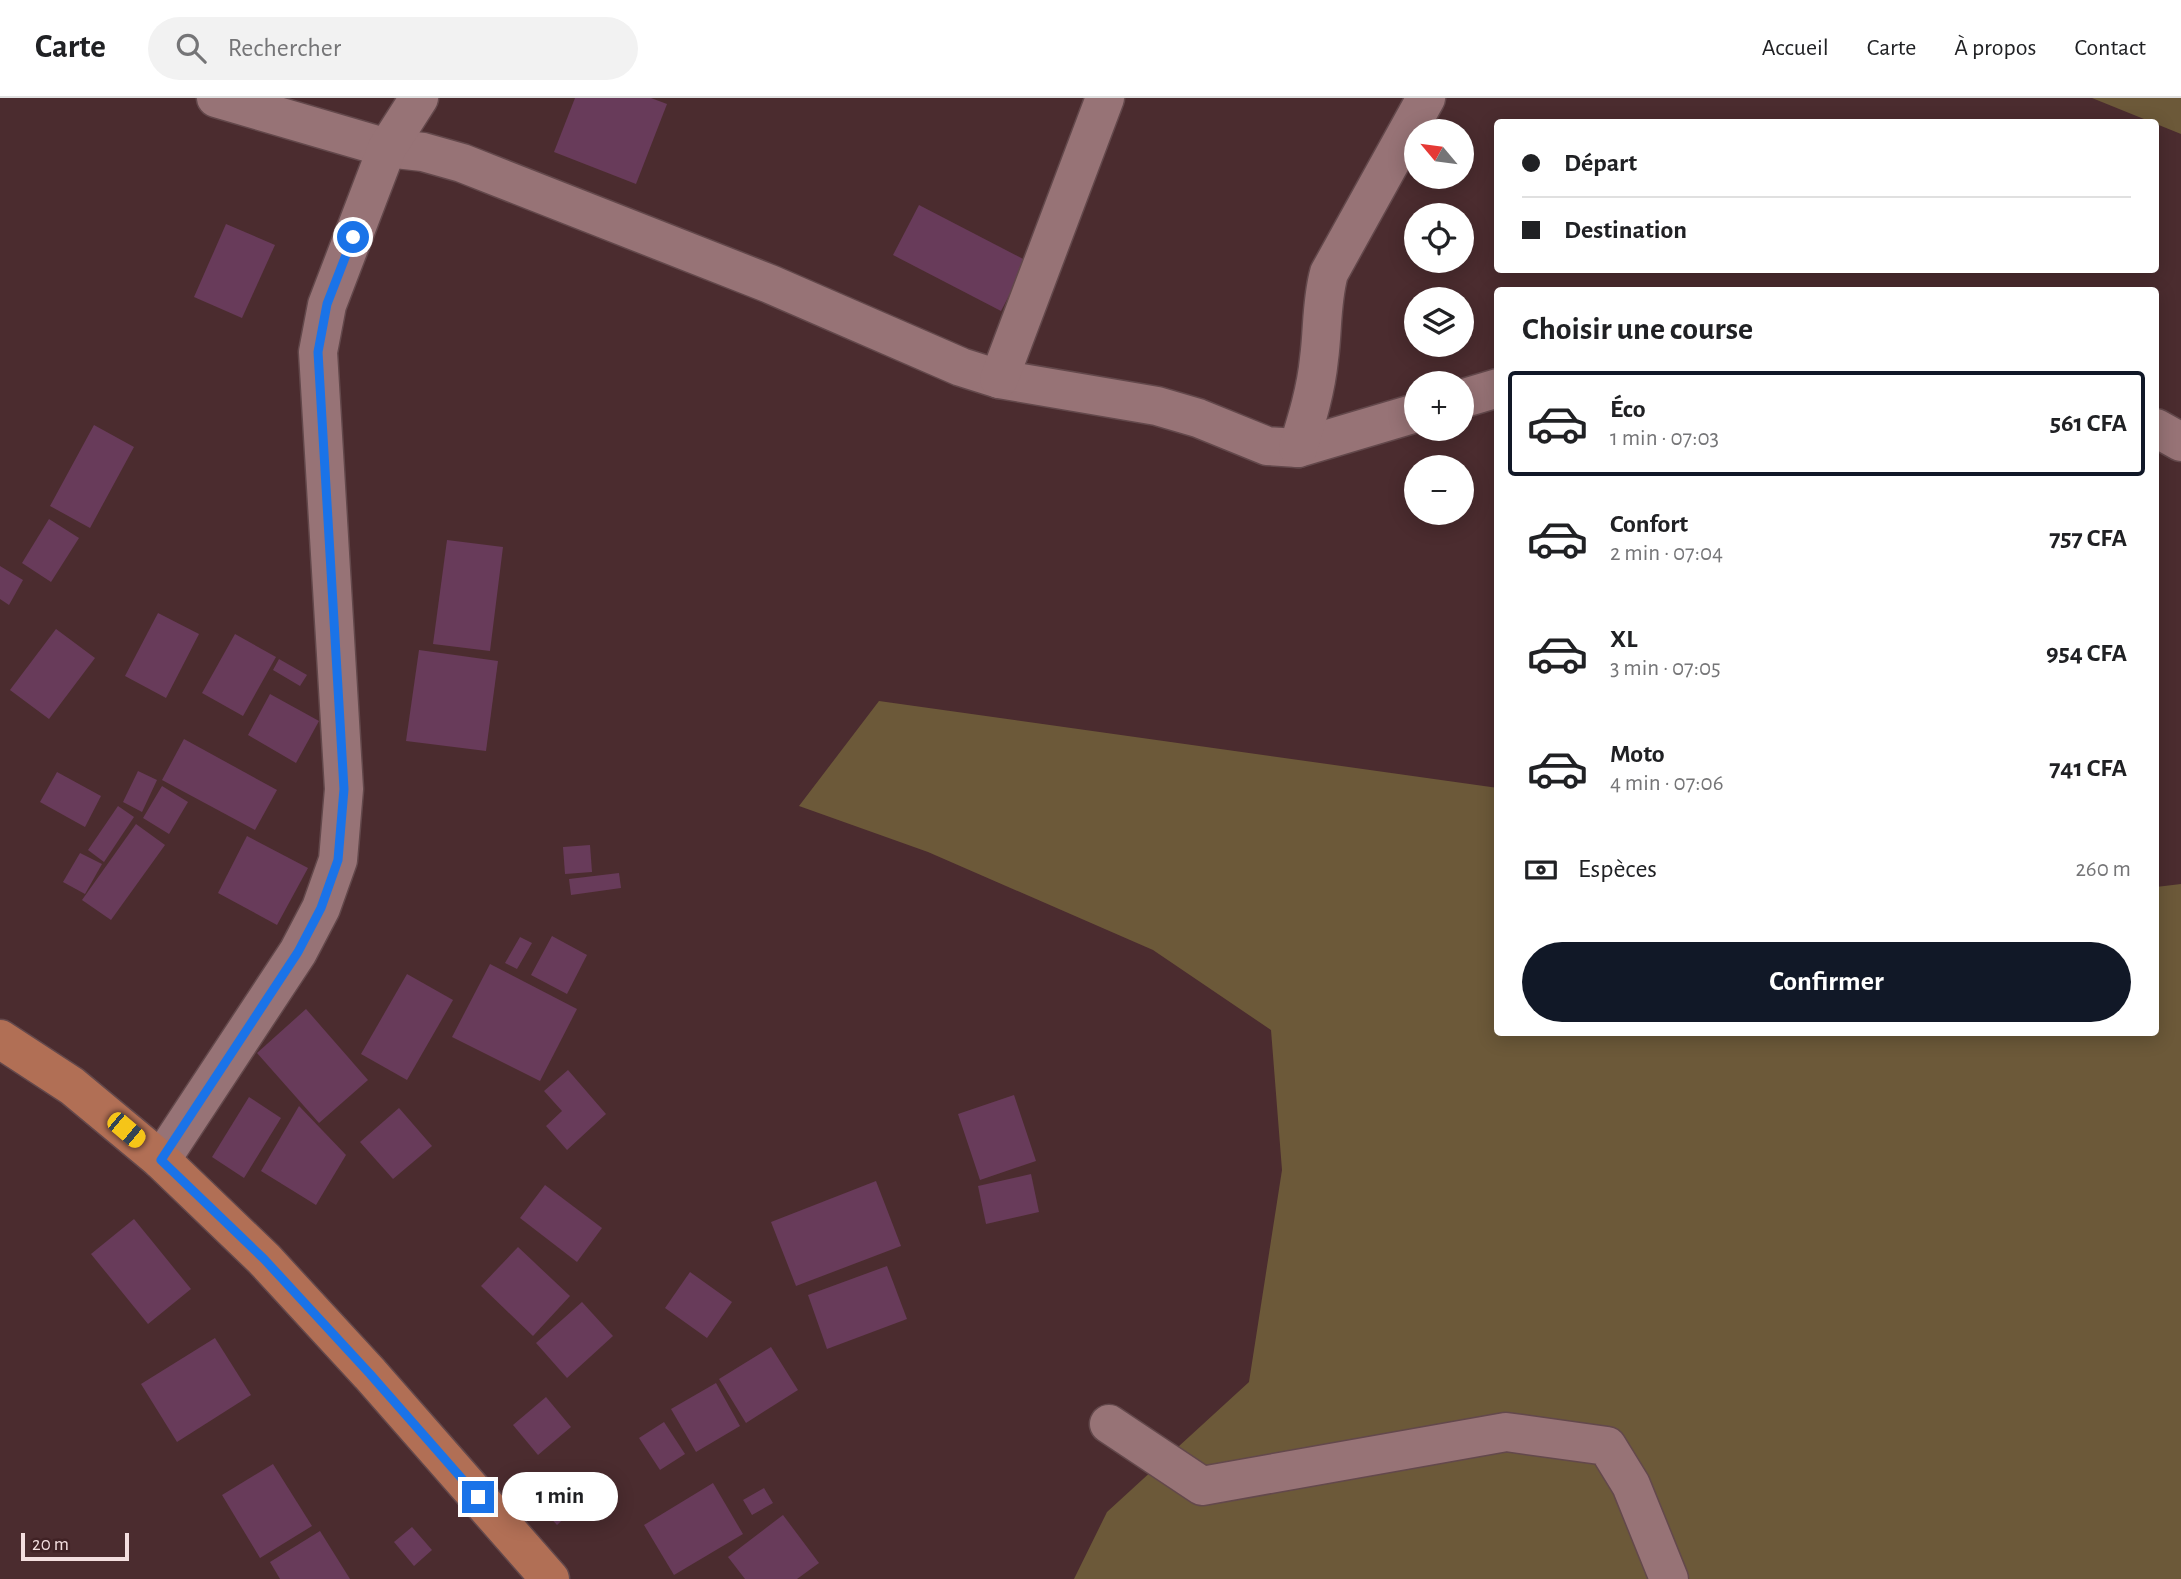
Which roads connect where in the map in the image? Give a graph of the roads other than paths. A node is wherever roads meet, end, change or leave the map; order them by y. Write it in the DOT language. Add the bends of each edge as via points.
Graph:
graph roads {
  1 [pos="216,98"];
  2 [pos="419,98"];
  3 [pos="1105,98"];
  4 [pos="1426,98"];
  5 [pos="387,148"];
  6 [pos="999,379"];
  7 [pos="1494,389"];
  8 [pos="1474,395"];
  9 [pos="1404,417"];
  10 [pos="2159,430"];
  11 [pos="2181,442"];
  12 [pos="1298,448"];
  13 [pos="0,1039"];
  14 [pos="161,1160"];
  15 [pos="1109,1424"];
  16 [pos="550,1579"];
  17 [pos="1669,1579"];
  1 -- 5 [label="street"];
  2 -- 5 [label="street"];
  3 -- 6 [label="street"];
  4 -- 12 [label="street" via="1329,273 1323,293 1314,395"];
  5 -- 6 [label="street" via="462,163"];
  5 -- 14 [label="street" via="327,304 318,352 344,789 338,860 321,908 298,952"];
  6 -- 12 [label="street" via="1157,406 1267,446"];
  7 -- 8 [label="street"];
  9 -- 12 [label="street"];
  10 -- 11 [label="street"];
  13 -- 14 [label="main road" via="72,1086"];
  14 -- 16 [label="main road" via="264,1259 362,1364"];
  15 -- 17 [label="street" via="1202,1486 1506,1432 1607,1446 1631,1485"];
}
